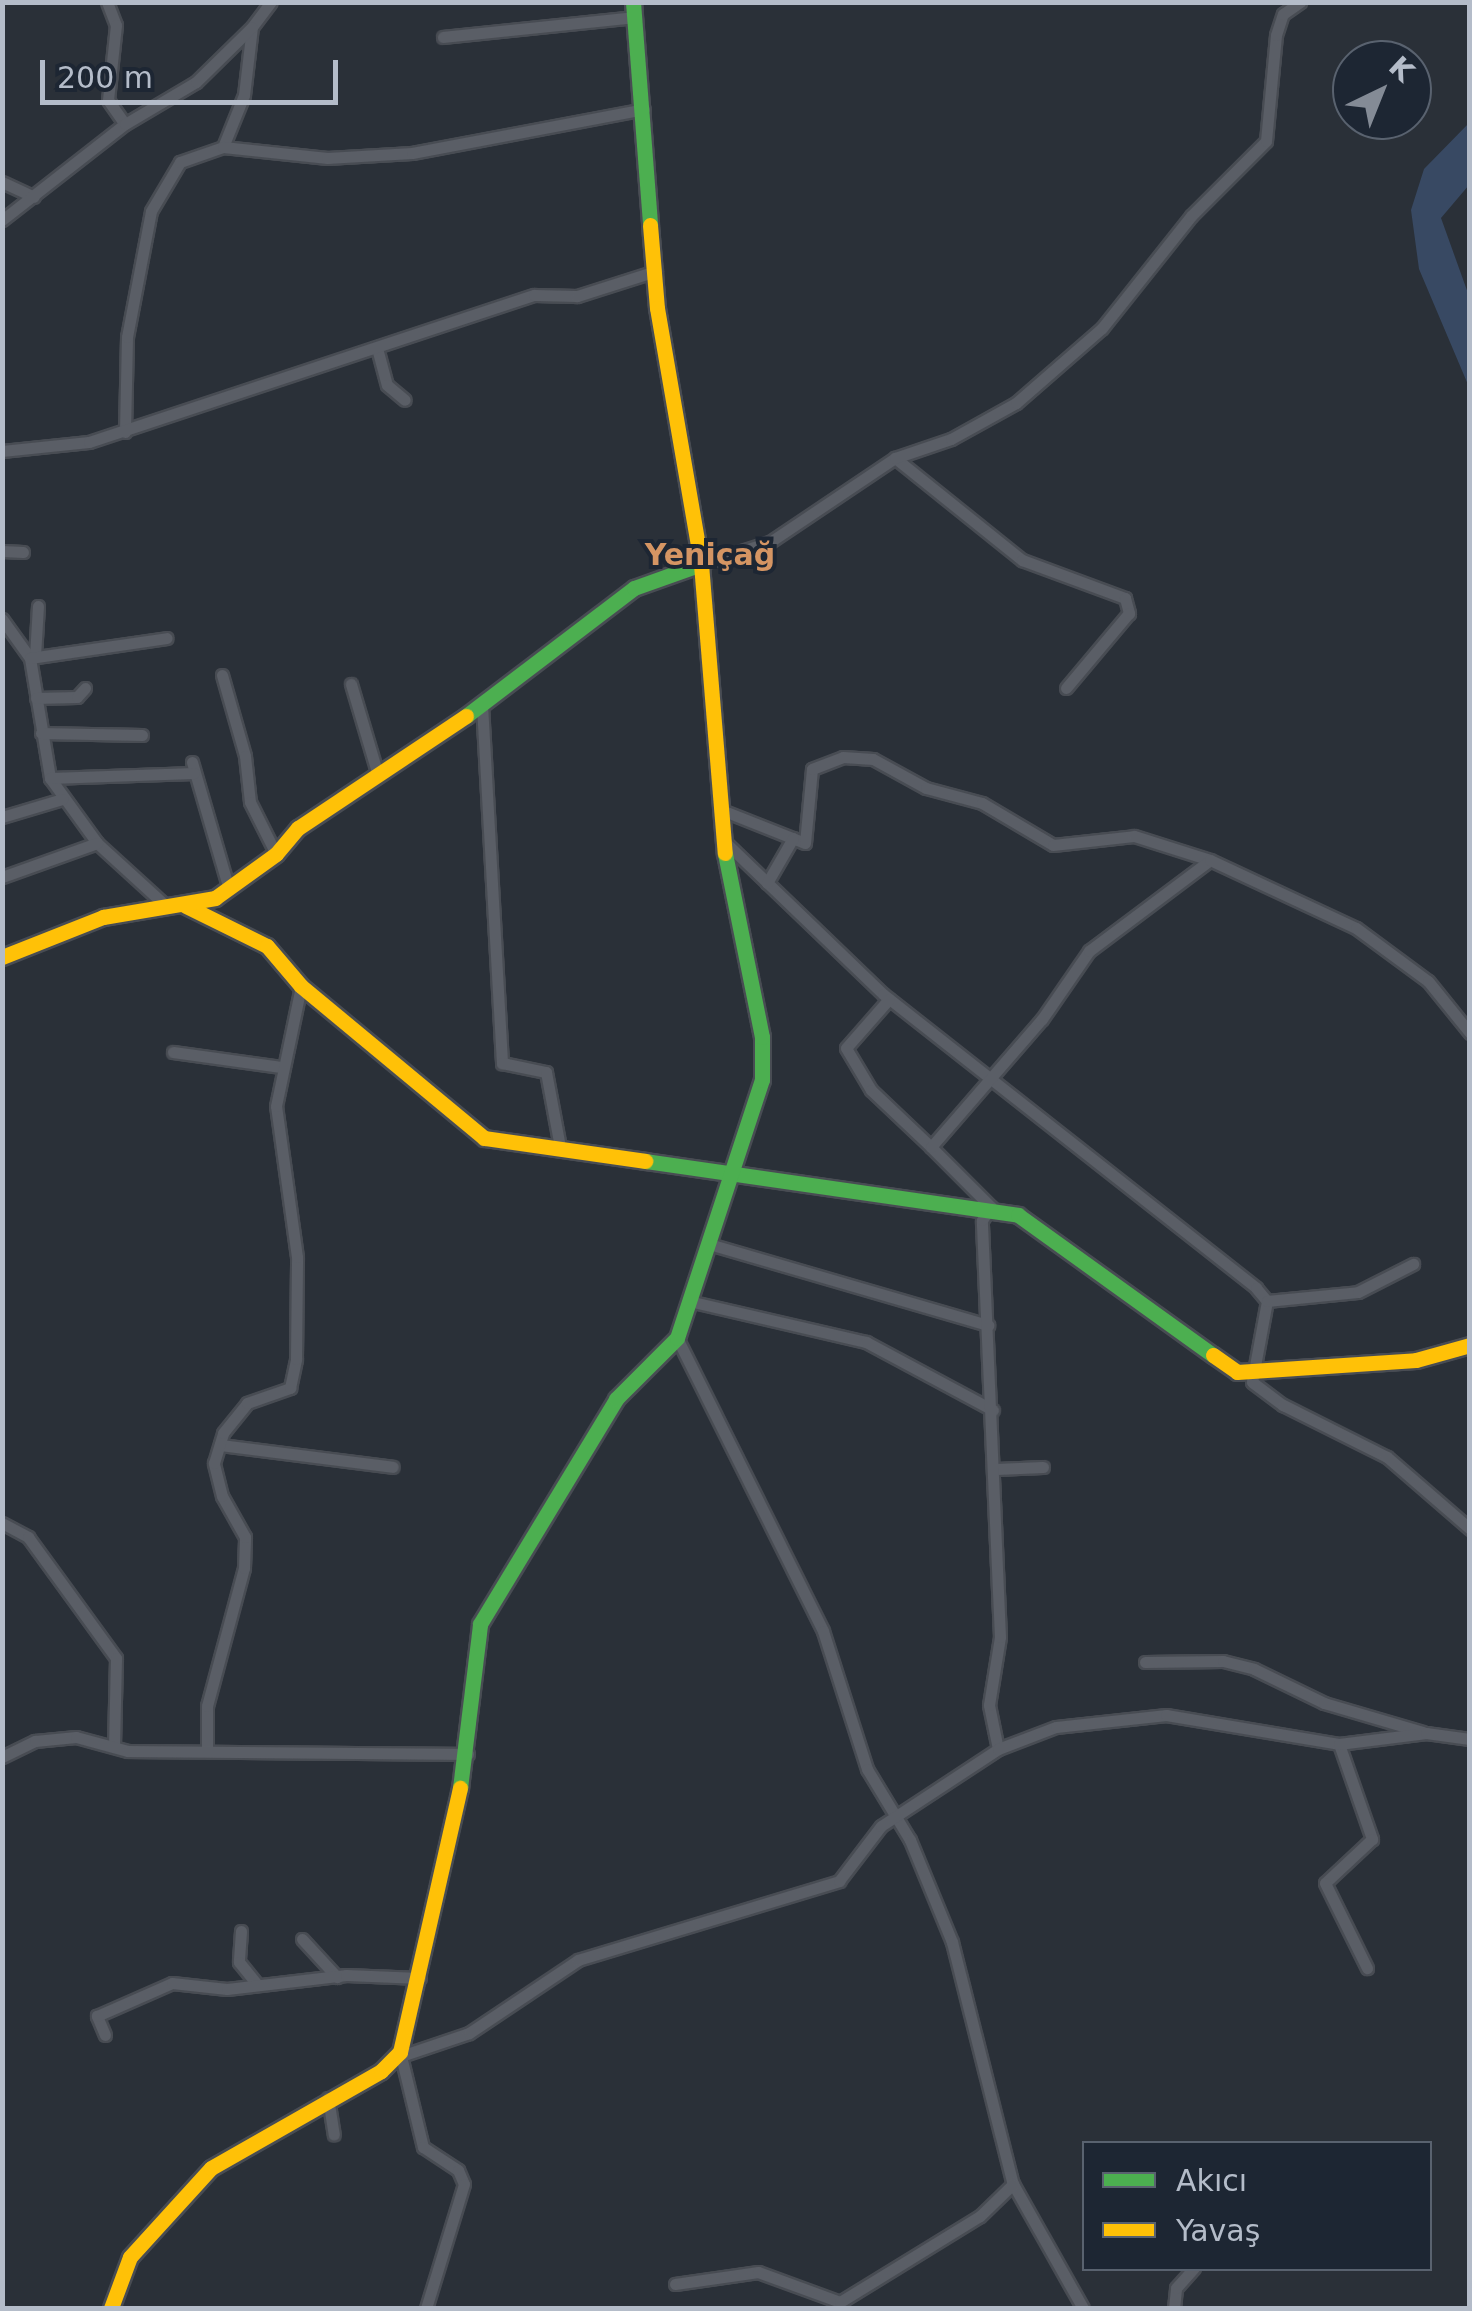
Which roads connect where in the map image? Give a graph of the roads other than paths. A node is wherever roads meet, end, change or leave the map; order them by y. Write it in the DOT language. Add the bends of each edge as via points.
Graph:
graph roads {
  1 [pos="107,2"];
  2 [pos="272,2"];
  3 [pos="1300,2"];
  4 [pos="634,10"];
  5 [pos="252,27"];
  6 [pos="443,37"];
  7 [pos="644,109"];
  8 [pos="125,124"];
  9 [pos="223,146"];
  10 [pos="2,182"];
  11 [pos="34,197"];
  12 [pos="2,220"];
  13 [pos="656,271"];
  14 [pos="377,348"];
  15 [pos="405,400"];
  16 [pos="124,432"];
  17 [pos="2,451"];
  18 [pos="895,458"];
  19 [pos="2,551"];
  20 [pos="24,552"];
  21 [pos="702,564"];
  22 [pos="38,606"];
  23 [pos="2,619"];
  24 [pos="167,638"];
  25 [pos="33,657"];
  26 [pos="222,675"];
  27 [pos="351,684"];
  28 [pos="85,688"];
  29 [pos="1066,688"];
  30 [pos="36,698"];
  31 [pos="482,705"];
  32 [pos="42,733"];
  33 [pos="142,735"];
  34 [pos="378,775"];
  35 [pos="50,778"];
  36 [pos="62,799"];
  37 [pos="719,809"];
  38 [pos="2,818"];
  39 [pos="793,838"];
  40 [pos="97,843"];
  41 [pos="726,843"];
  42 [pos="276,854"];
  43 [pos="1210,860"];
  44 [pos="2,876"];
  45 [pos="767,882"];
  46 [pos="229,889"];
  47 [pos="166,906"];
  48 [pos="186,906"];
  49 [pos="2,957"];
  50 [pos="300,986"];
  51 [pos="889,999"];
  52 [pos="1470,1033"];
  53 [pos="173,1052"];
  54 [pos="281,1067"];
  55 [pos="986,1080"];
  56 [pos="931,1146"];
  57 [pos="560,1147"];
  58 [pos="730,1172"];
  59 [pos="991,1207"];
  60 [pos="710,1244"];
  61 [pos="1414,1264"];
  62 [pos="1267,1300"];
  63 [pos="692,1302"];
  64 [pos="988,1325"];
  65 [pos="676,1338"];
  66 [pos="1470,1345"];
  67 [pos="1254,1370"];
  68 [pos="992,1410"];
  69 [pos="220,1444"];
  70 [pos="393,1466"];
  71 [pos="1043,1467"];
  72 [pos="996,1469"];
  73 [pos="2,1524"];
  74 [pos="1470,1529"];
  75 [pos="1145,1662"];
  76 [pos="1426,1732"];
  77 [pos="1470,1739"];
  78 [pos="1339,1744"];
  79 [pos="114,1747"];
  80 [pos="998,1749"];
  81 [pos="207,1751"];
  82 [pos="468,1754"];
  83 [pos="2,1757"];
  84 [pos="896,1818"];
  85 [pos="240,1931"];
  86 [pos="302,1938"];
  87 [pos="1367,1968"];
  88 [pos="337,1976"];
  89 [pos="420,1978"];
  90 [pos="257,1984"];
  91 [pos="106,2035"];
  92 [pos="400,2054"];
  93 [pos="328,2098"];
  94 [pos="334,2135"];
  95 [pos="1013,2184"];
  96 [pos="1191,2271"];
  97 [pos="675,2284"];
  98 [pos="111,2308"];
  99 [pos="426,2308"];
  100 [pos="1083,2308"];
  101 [pos="1174,2308"];
  1 -- 8 [label="street" via="116,25 108,100"];
  2 -- 5 [label="street"];
  3 -- 18 [label="street" via="1279,20 1274,111 1254,158 1191,216 1102,328 1016,403 951,439"];
  4 -- 6 [label="street"];
  4 -- 7 [label="street"];
  5 -- 8 [label="street" via="196,82"];
  5 -- 9 [label="street" via="244,95"];
  7 -- 9 [label="street" via="412,153 327,158"];
  7 -- 13 [label="street"];
  8 -- 11 [label="street"];
  9 -- 16 [label="street" via="180,162 151,211 127,337"];
  10 -- 11 [label="street"];
  11 -- 12 [label="street"];
  13 -- 14 [label="street" via="577,296 534,295"];
  13 -- 21 [label="street"];
  14 -- 15 [label="street" via="387,384"];
  14 -- 16 [label="street"];
  16 -- 17 [label="street" via="51,449"];
  18 -- 21 [label="street" via="770,542"];
  18 -- 29 [label="street" via="1022,560 1124,598 1129,612"];
  19 -- 20 [label="street"];
  21 -- 31 [label="street" via="634,588"];
  21 -- 37 [label="street"];
  22 -- 25 [label="street"];
  23 -- 25 [label="street"];
  24 -- 25 [label="street"];
  25 -- 30 [label="street"];
  26 -- 42 [label="street" via="246,756 250,802"];
  27 -- 34 [label="street"];
  28 -- 30 [label="street" via="77,697"];
  30 -- 32 [label="street"];
  31 -- 34 [label="street"];
  31 -- 57 [label="street" via="502,1064 546,1072"];
  32 -- 33 [label="street"];
  32 -- 35 [label="street"];
  34 -- 42 [label="street" via="298,828"];
  35 -- 36 [label="street"];
  35 -- 46 [label="street" via="193,768"];
  36 -- 38 [label="street"];
  36 -- 40 [label="street"];
  37 -- 39 [label="street"];
  37 -- 41 [label="street"];
  39 -- 43 [label="street" via="805,843 812,769 843,757 873,759 926,788 982,803 1053,845 1134,836"];
  39 -- 45 [label="street"];
  40 -- 44 [label="street"];
  40 -- 47 [label="street"];
  41 -- 45 [label="street"];
  41 -- 58 [label="street" via="762,1037 762,1080"];
  42 -- 46 [label="street"];
  43 -- 52 [label="street" via="1356,928 1428,981"];
  43 -- 55 [label="street" via="1089,951 1042,1019"];
  45 -- 51 [label="street"];
  46 -- 48 [label="street"];
  47 -- 48 [label="street"];
  47 -- 49 [label="street" via="104,917"];
  48 -- 50 [label="street" via="266,946"];
  50 -- 54 [label="street"];
  50 -- 57 [label="street" via="484,1138"];
  51 -- 55 [label="street"];
  51 -- 56 [label="street" via="846,1048 871,1090"];
  53 -- 54 [label="street"];
  54 -- 69 [label="street" via="276,1106 296,1257 296,1359 290,1388 248,1403"];
  55 -- 56 [label="street"];
  55 -- 62 [label="street"];
  56 -- 59 [label="street"];
  57 -- 58 [label="street"];
  58 -- 59 [label="street" via="966,1210"];
  58 -- 60 [label="street"];
  59 -- 64 [label="street" via="982,1220"];
  59 -- 67 [label="street" via="1056,1238 1151,1315 1237,1372"];
  60 -- 63 [label="street"];
  60 -- 64 [label="street"];
  61 -- 62 [label="street" via="1358,1292"];
  62 -- 67 [label="street"];
  63 -- 65 [label="street"];
  63 -- 68 [label="street" via="866,1342"];
  64 -- 68 [label="street"];
  65 -- 82 [label="street" via="616,1399 480,1624"];
  65 -- 84 [label="street" via="823,1630 867,1769"];
  66 -- 67 [label="street" via="1416,1360"];
  67 -- 74 [label="street" via="1252,1382 1282,1405 1387,1457"];
  68 -- 72 [label="street"];
  69 -- 70 [label="street"];
  69 -- 81 [label="street" via="216,1480 246,1537 244,1568 207,1706"];
  71 -- 72 [label="street"];
  72 -- 80 [label="street" via="1000,1637 989,1705"];
  73 -- 79 [label="street" via="28,1537 116,1658"];
  75 -- 76 [label="street" via="1193,1660 1254,1669 1324,1703"];
  76 -- 77 [label="street"];
  76 -- 78 [label="street"];
  78 -- 80 [label="street" via="1166,1714 1077,1722"];
  78 -- 87 [label="street" via="1372,1840 1325,1883"];
  79 -- 81 [label="street"];
  79 -- 83 [label="street" via="76,1737 35,1741"];
  80 -- 84 [label="street"];
  81 -- 82 [label="street"];
  82 -- 89 [label="street"];
  84 -- 92 [label="street" via="881,1826 838,1881 578,1960 470,2033"];
  84 -- 95 [label="street" via="952,1942"];
  85 -- 90 [label="street" via="239,1962"];
  86 -- 88 [label="street"];
  88 -- 89 [label="street"];
  88 -- 90 [label="street"];
  89 -- 92 [label="street"];
  90 -- 91 [label="street" via="227,1989 172,1983 97,2016"];
  92 -- 93 [label="street"];
  92 -- 99 [label="street" via="423,2147 458,2170 464,2184"];
  93 -- 94 [label="street"];
  93 -- 98 [label="street" via="211,2168 130,2257"];
  95 -- 97 [label="street" via="980,2216 840,2302 758,2272"];
  95 -- 100 [label="street"];
  96 -- 101 [label="street" via="1176,2288"];
}
